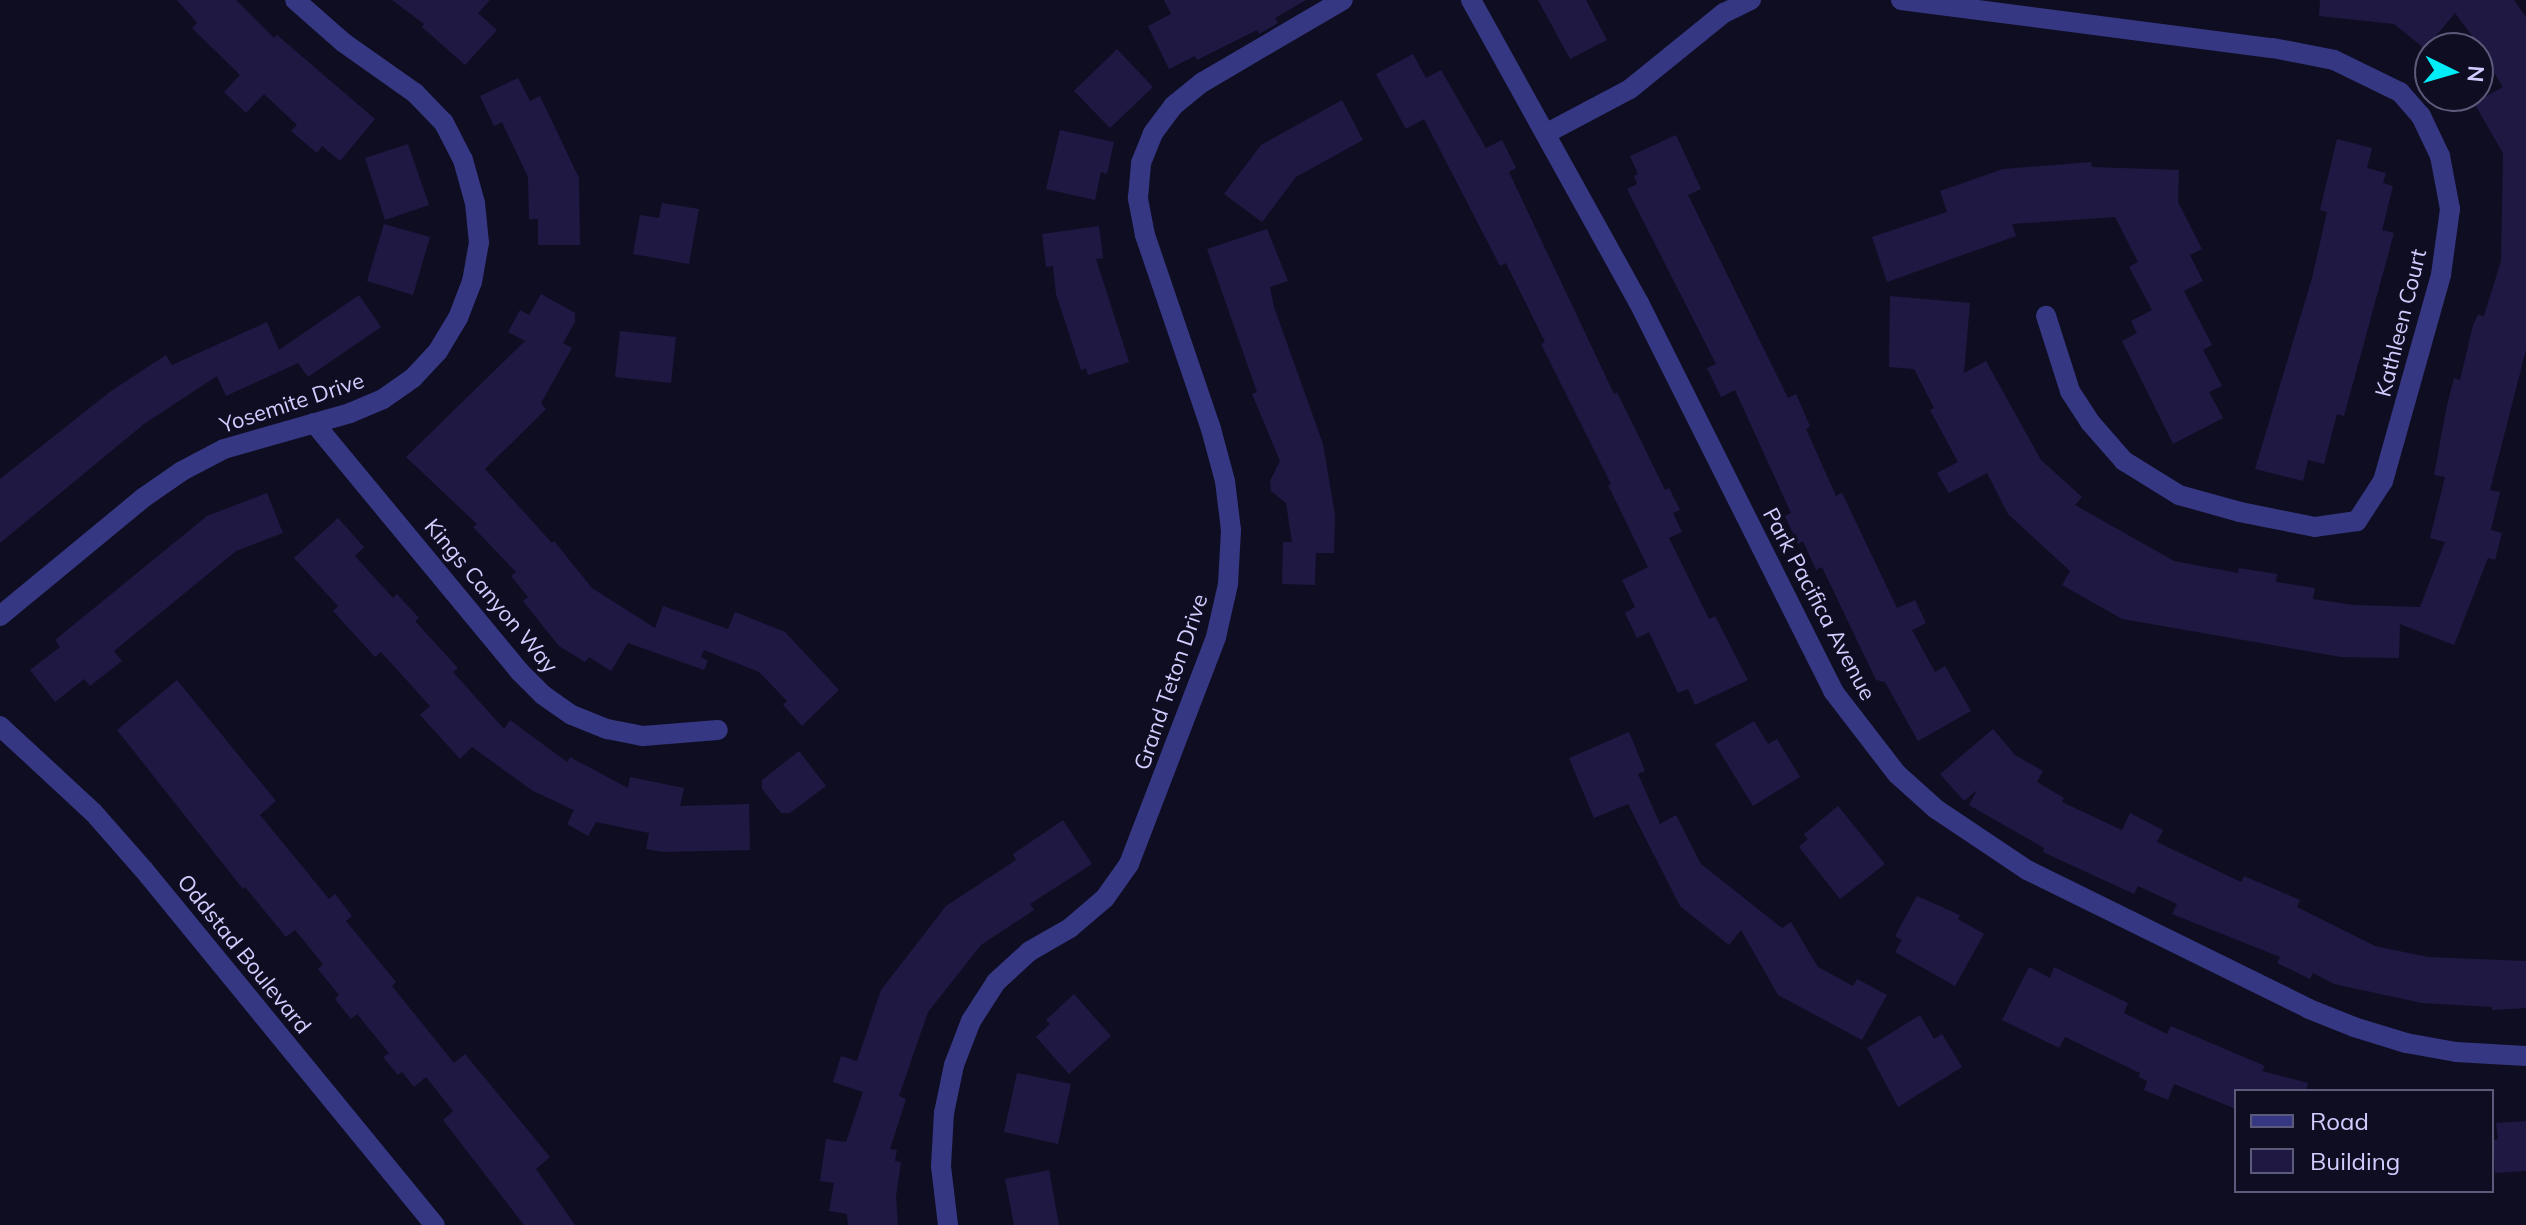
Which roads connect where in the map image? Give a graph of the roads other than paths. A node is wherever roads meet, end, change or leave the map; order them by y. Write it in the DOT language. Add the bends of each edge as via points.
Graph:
graph roads {
  1 [pos="295,0"];
  2 [pos="1343,0"];
  3 [pos="1471,0"];
  4 [pos="1751,0"];
  5 [pos="1901,0"];
  6 [pos="1547,133"];
  7 [pos="2046,316"];
  8 [pos="314,423"];
  9 [pos="0,616"];
  10 [pos="0,726"];
  11 [pos="718,730"];
  12 [pos="2526,1056"];
  13 [pos="435,1225"];
  14 [pos="948,1225"];
  1 -- 8 [label="street, Yosemite Drive" via="415,93 444,123 463,160 479,243 472,282 438,351 383,399"];
  2 -- 14 [label="street, Grand Teton Drive" via="1203,82 1173,106 1153,133 1141,163 1138,198 1145,235 1225,481 1231,530 1228,584 1216,637 1129,864 1105,898 996,982 971,1021 944,1113 941,1166"];
  3 -- 6 [label="street, Park Pacifica Avenue"];
  4 -- 6 [label="street" via="1703,28 1630,89"];
  5 -- 7 [label="street, Kathleen Court" via="2334,60 2400,92 2421,116 2440,156 2450,209 2441,275 2383,481 2357,521 2315,527 2240,512 2179,495 2124,461 2070,391"];
  6 -- 12 [label="street, Park Pacifica Avenue" via="1639,303 1833,691 1897,774 1936,809 2027,870 2309,1009 2406,1043"];
  8 -- 9 [label="street, Yosemite Drive" via="224,449 182,471"];
  8 -- 11 [label="street, Kings Canyon Way" via="543,695 572,715 607,729 643,736"];
  10 -- 13 [label="street, Oddstad Boulevard" via="93,812 144,870"];
}
